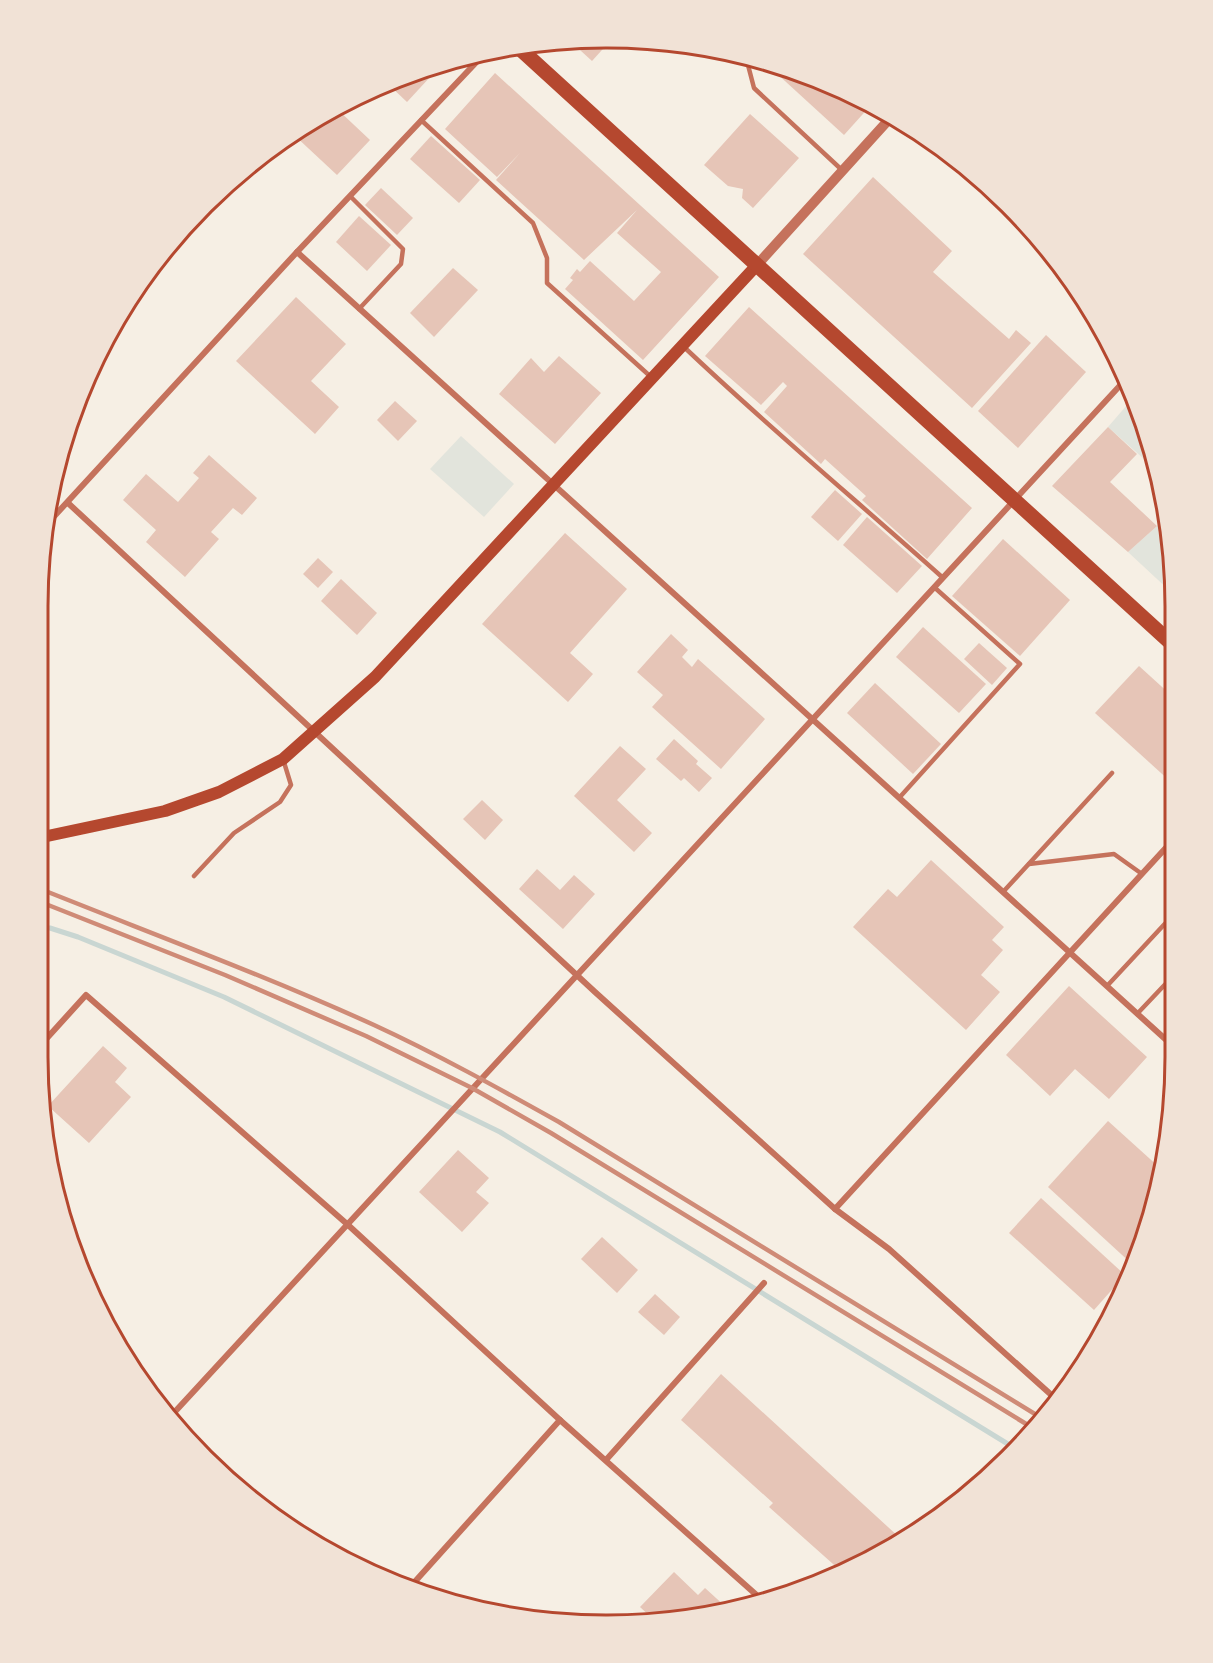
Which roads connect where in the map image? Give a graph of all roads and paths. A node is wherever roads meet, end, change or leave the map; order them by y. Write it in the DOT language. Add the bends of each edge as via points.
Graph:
graph roads {
  1 [pos="527,54"];
  2 [pos="474,64"];
  3 [pos="748,66"];
  4 [pos="421,120"];
  5 [pos="886,123"];
  6 [pos="843,171"];
  7 [pos="350,196"];
  8 [pos="297,252"];
  9 [pos="757,265"];
  10 [pos="359,309"];
  11 [pos="683,346"];
  12 [pos="652,379"];
  13 [pos="1119,386"];
  14 [pos="553,485"];
  15 [pos="1014,498"];
  16 [pos="68,503"];
  17 [pos="56,515"];
  18 [pos="942,577"];
  19 [pos="934,587"];
  20 [pos="1165,637"];
  21 [pos="813,720"];
  22 [pos="316,732"];
  23 [pos="284,759"];
  24 [pos="1112,773"];
  25 [pos="899,798"];
  26 [pos="48,836"];
  27 [pos="1165,849"];
  28 [pos="1028,864"];
  29 [pos="1142,874"];
  30 [pos="194,876"];
  31 [pos="1003,892"];
  32 [pos="1165,924"];
  33 [pos="1070,952"];
  34 [pos="576,974"];
  35 [pos="1165,984"];
  36 [pos="1107,986"];
  37 [pos="1137,1014"];
  38 [pos="48,1037"];
  39 [pos="1165,1039"];
  40 [pos="835,1209"];
  41 [pos="347,1224"];
  42 [pos="764,1283"];
  43 [pos="1051,1395"];
  44 [pos="175,1411"];
  45 [pos="560,1420"];
  46 [pos="606,1460"];
  47 [pos="416,1581"];
  48 [pos="756,1594"];
  1 -- 9 [label="main road"];
  2 -- 4 [label="street"];
  3 -- 6 [label="lane" via="754,88"];
  4 -- 7 [label="street"];
  4 -- 12 [label="lane" via="533,223 547,258 547,283"];
  5 -- 6 [label="street"];
  6 -- 9 [label="street"];
  7 -- 8 [label="street"];
  7 -- 10 [label="lane" via="398,242 404,256"];
  8 -- 10 [label="street"];
  8 -- 16 [label="street"];
  9 -- 11 [label="main road"];
  9 -- 15 [label="main road"];
  10 -- 14 [label="street"];
  11 -- 12 [label="main road"];
  11 -- 18 [label="lane"];
  12 -- 14 [label="main road"];
  13 -- 15 [label="street"];
  14 -- 21 [label="street"];
  14 -- 22 [label="main road" via="375,677"];
  15 -- 18 [label="street"];
  15 -- 20 [label="main road"];
  16 -- 17 [label="street"];
  16 -- 22 [label="street"];
  18 -- 19 [label="street"];
  19 -- 21 [label="street"];
  19 -- 25 [label="lane" via="1020,664"];
  21 -- 25 [label="street"];
  21 -- 34 [label="street"];
  22 -- 23 [label="main road"];
  22 -- 34 [label="street"];
  23 -- 26 [label="main road" via="219,792 165,811"];
  23 -- 30 [label="lane" via="291,785 280,802 234,833"];
  24 -- 28 [label="lane"];
  25 -- 31 [label="street"];
  27 -- 29 [label="street"];
  28 -- 29 [label="lane" via="1114,854"];
  28 -- 31 [label="lane"];
  29 -- 33 [label="street"];
  31 -- 33 [label="street"];
  32 -- 36 [label="lane"];
  33 -- 36 [label="street"];
  33 -- 40 [label="street"];
  34 -- 40 [label="street"];
  34 -- 41 [label="street"];
  35 -- 37 [label="lane"];
  36 -- 37 [label="street"];
  37 -- 39 [label="street"];
  38 -- 41 [label="street" via="86,995"];
  40 -- 43 [label="street" via="889,1249"];
  41 -- 44 [label="street"];
  41 -- 45 [label="street"];
  42 -- 46 [label="street"];
  45 -- 46 [label="street"];
  45 -- 47 [label="street"];
  46 -- 48 [label="street"];
}
